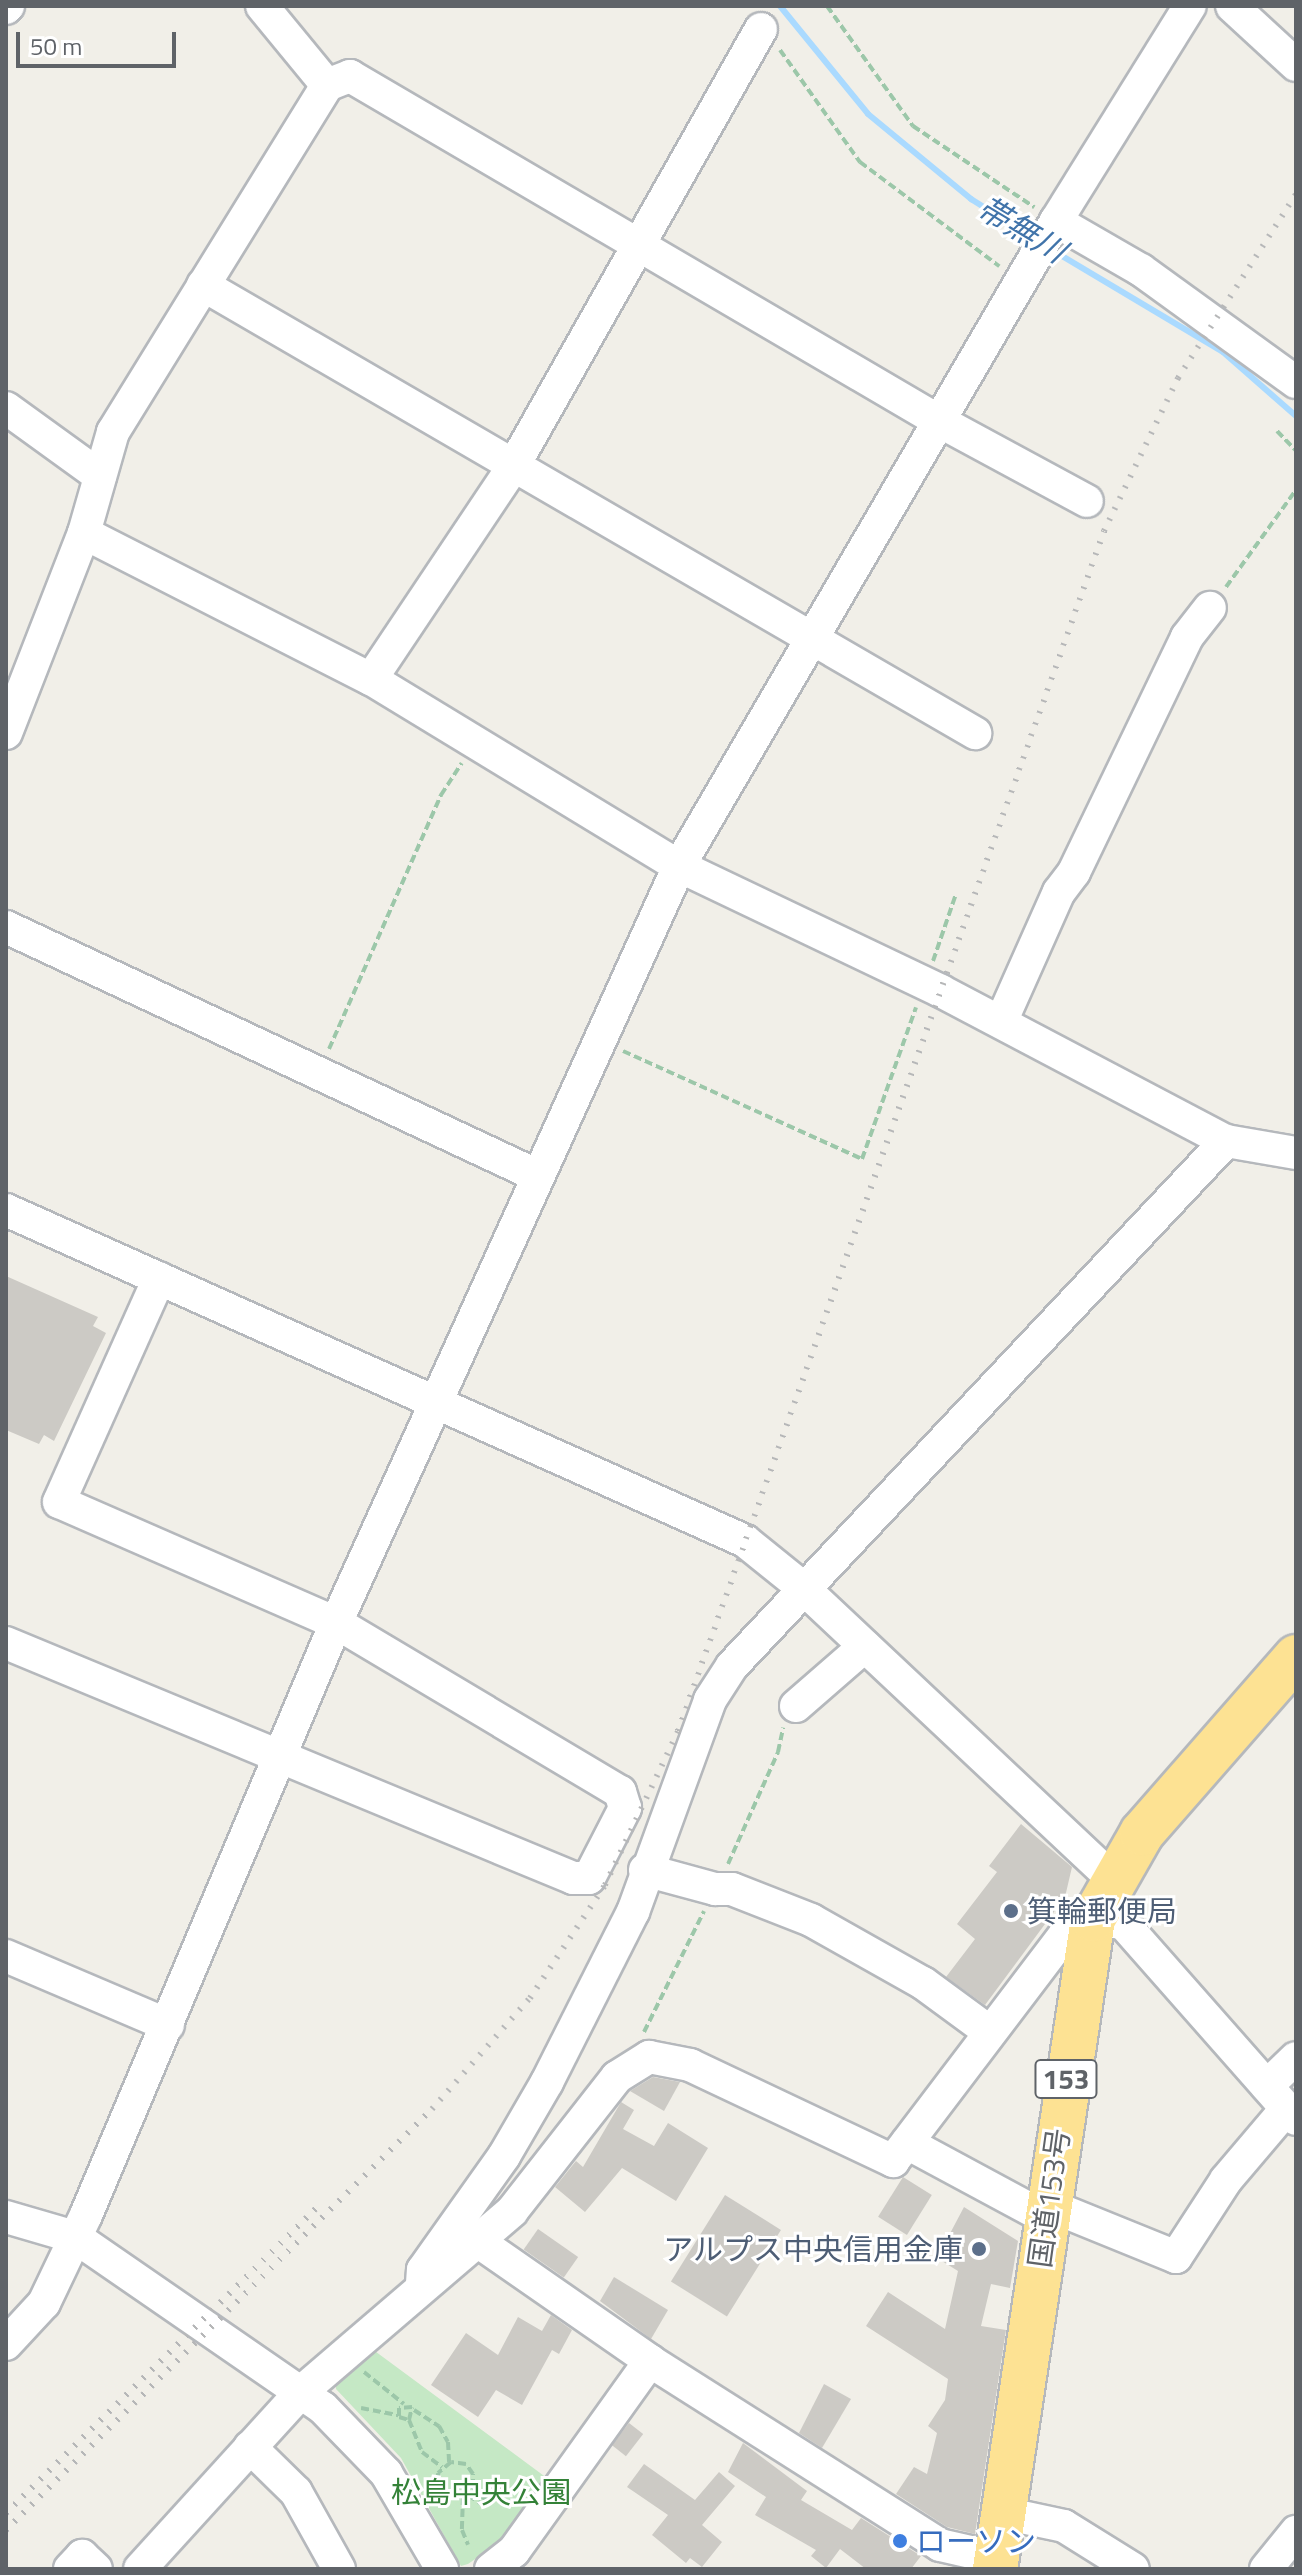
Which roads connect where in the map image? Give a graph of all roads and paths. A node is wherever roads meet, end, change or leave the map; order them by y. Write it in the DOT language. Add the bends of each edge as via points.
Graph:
graph roads {
  1 [pos="262,6"];
  2 [pos="827,6"];
  3 [pos="1190,6"];
  4 [pos="1232,6"];
  5 [pos="761,29"];
  6 [pos="1296,65"];
  7 [pos="327,85"];
  8 [pos="638,244"];
  9 [pos="1040,248"];
  10 [pos="203,285"];
  11 [pos="1292,367"];
  12 [pos="6,408"];
  13 [pos="939,421"];
  14 [pos="1277,431"];
  15 [pos="1296,451"];
  16 [pos="514,465"];
  17 [pos="100,476"];
  18 [pos="1296,490"];
  19 [pos="1087,501"];
  20 [pos="84,533"];
  21 [pos="1210,608"];
  22 [pos="811,638"];
  23 [pos="371,679"];
  24 [pos="6,733"];
  25 [pos="975,733"];
  26 [pos="477,740"];
  27 [pos="679,866"];
  28 [pos="956,894"];
  29 [pos="6,927"];
  30 [pos="925,983"];
  31 [pos="1001,1022"];
  32 [pos="599,1040"];
  33 [pos="318,1073"];
  34 [pos="1226,1141"];
  35 [pos="1296,1153"];
  36 [pos="538,1176"];
  37 [pos="6,1210"];
  38 [pos="159,1278"];
  39 [pos="435,1402"];
  40 [pos="802,1587"];
  41 [pos="336,1623"];
  42 [pos="6,1643"];
  43 [pos="865,1646"];
  44 [pos="1289,1678"];
  45 [pos="796,1706"];
  46 [pos="283,1760"];
  47 [pos="645,1870"];
  48 [pos="1113,1879"];
  49 [pos="1093,1919"];
  50 [pos="6,1956"];
  51 [pos="168,2025"];
  52 [pos="987,2030"];
  53 [pos="1296,2058"];
  54 [pos="1283,2104"];
  55 [pos="907,2143"];
  56 [pos="1047,2212"];
  57 [pos="6,2217"];
  58 [pos="75,2237"];
  59 [pos="479,2242"];
  60 [pos="421,2289"];
  61 [pos="6,2344"];
  62 [pos="650,2361"];
  63 [pos="356,2366"];
  64 [pos="300,2393"];
  65 [pos="404,2405"];
  66 [pos="412,2409"];
  67 [pos="351,2412"];
  68 [pos="398,2415"];
  69 [pos="409,2420"];
  70 [pos="250,2447"];
  71 [pos="449,2462"];
  72 [pos="442,2467"];
  73 [pos="472,2490"];
  74 [pos="465,2496"];
  75 [pos="1003,2513"];
  76 [pos="1296,2532"];
  77 [pos="468,2545"];
  78 [pos="996,2563"];
  79 [pos="70,2569"];
  80 [pos="96,2569"];
  81 [pos="140,2569"];
  82 [pos="339,2569"];
  83 [pos="442,2569"];
  84 [pos="491,2569"];
  85 [pos="1133,2569"];
  86 [pos="1266,2569"];
  1 -- 7 [label="street"];
  2 -- 9 [label="path" via="913,126"];
  3 -- 9 [label="street"];
  4 -- 6 [label="street"];
  5 -- 8 [label="street"];
  5 -- 9 [label="path" via="860,162"];
  7 -- 8 [label="street" via="350,76"];
  7 -- 10 [label="street"];
  8 -- 13 [label="street"];
  8 -- 16 [label="street"];
  9 -- 11 [label="street" via="1141,270"];
  9 -- 13 [label="street"];
  10 -- 16 [label="street"];
  10 -- 17 [label="street" via="113,432"];
  12 -- 17 [label="street"];
  13 -- 19 [label="street"];
  13 -- 22 [label="street"];
  14 -- 15 [label="path"];
  16 -- 22 [label="street"];
  16 -- 23 [label="street"];
  17 -- 20 [label="street"];
  18 -- 21 [label="path"];
  20 -- 23 [label="street"];
  20 -- 24 [label="street"];
  21 -- 31 [label="street" via="1172,666 1074,872 1059,892"];
  22 -- 25 [label="street"];
  22 -- 27 [label="street"];
  23 -- 26 [label="street"];
  26 -- 27 [label="street"];
  26 -- 33 [label="path" via="441,795"];
  27 -- 30 [label="street"];
  27 -- 32 [label="street"];
  28 -- 30 [label="path"];
  29 -- 33 [label="street"];
  30 -- 31 [label="street"];
  30 -- 32 [label="path" via="862,1159"];
  31 -- 34 [label="street"];
  32 -- 36 [label="street"];
  33 -- 36 [label="street"];
  34 -- 35 [label="street"];
  34 -- 40 [label="street"];
  36 -- 39 [label="street"];
  37 -- 38 [label="street"];
  38 -- 39 [label="street"];
  38 -- 41 [label="street" via="59,1502"];
  39 -- 40 [label="street" via="745,1541"];
  39 -- 41 [label="street"];
  40 -- 43 [label="street"];
  40 -- 47 [label="street" via="732,1666 710,1700"];
  41 -- 46 [label="street"];
  41 -- 46 [label="street" via="620,1792 625,1808 589,1878 573,1878"];
  42 -- 46 [label="street"];
  43 -- 45 [label="street"];
  43 -- 48 [label="street"];
  44 -- 48 [label="highway, 国道153号 / 153" via="1160,1811"];
  46 -- 51 [label="street"];
  47 -- 52 [label="street" via="732,1889 811,1920 923,1983"];
  47 -- 60 [label="street" via="633,1912 547,2082 504,2156 423,2270"];
  48 -- 49 [label="highway, 国道153号 / 153"];
  49 -- 52 [label="street" via="1065,1934"];
  49 -- 54 [label="street" via="1123,1923"];
  49 -- 56 [label="highway, 国道153号 / 153"];
  50 -- 51 [label="street"];
  51 -- 58 [label="street"];
  52 -- 55 [label="street"];
  53 -- 54 [label="street"];
  54 -- 56 [label="street" via="1176,2257"];
  55 -- 56 [label="street"];
  55 -- 59 [label="street" via="893,2161 690,2065 649,2057 617,2077 573,2138"];
  56 -- 75 [label="highway, 国道153号 / 153"];
  57 -- 58 [label="street"];
  58 -- 61 [label="street" via="44,2303"];
  58 -- 64 [label="street"];
  59 -- 60 [label="street"];
  59 -- 62 [label="street"];
  60 -- 64 [label="street"];
  62 -- 78 [label="street" via="940,2545"];
  62 -- 84 [label="street" via="514,2551"];
  63 -- 65 [label="path"];
  64 -- 70 [label="street"];
  64 -- 83 [label="street" via="348,2430 386,2473"];
  65 -- 66 [label="path"];
  65 -- 68 [label="path"];
  66 -- 69 [label="path"];
  66 -- 71 [label="path" via="439,2426 448,2442"];
  67 -- 68 [label="path" via="360,2408"];
  68 -- 69 [label="path"];
  69 -- 72 [label="path" via="422,2452"];
  70 -- 81 [label="street"];
  70 -- 82 [label="street" via="296,2492"];
  71 -- 72 [label="path"];
  71 -- 73 [label="path" via="458,2461 471,2470"];
  72 -- 74 [label="path" via="441,2487 451,2497"];
  73 -- 74 [label="path"];
  73 -- 74 [label="path" via="485,2502"];
  74 -- 77 [label="path" via="462,2530"];
  75 -- 78 [label="highway, 国道153号 / 153"];
  75 -- 85 [label="street" via="1064,2526"];
  76 -- 86 [label="street"];
  79 -- 80 [label="street" via="82,2556"];
}
